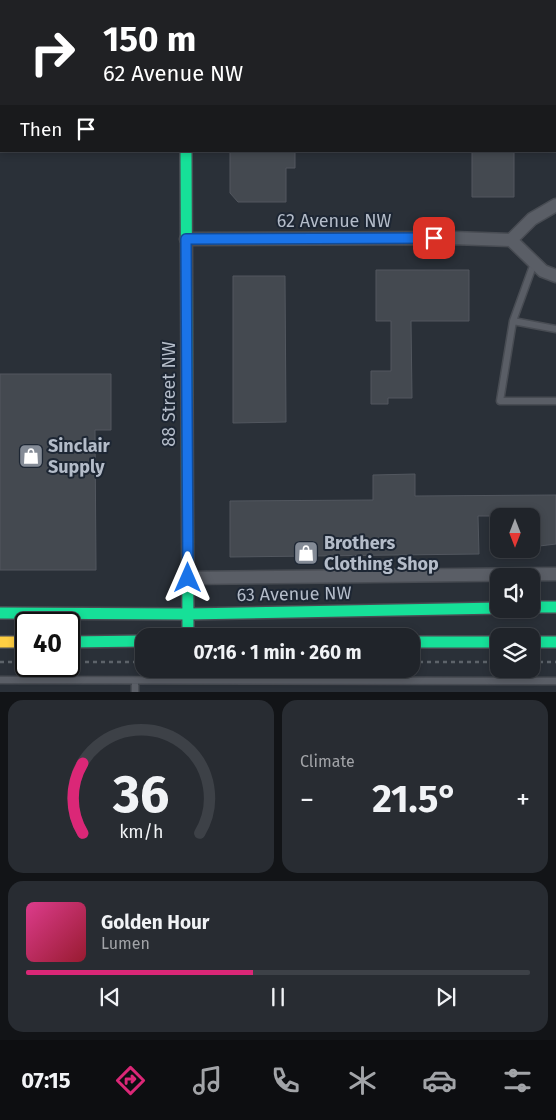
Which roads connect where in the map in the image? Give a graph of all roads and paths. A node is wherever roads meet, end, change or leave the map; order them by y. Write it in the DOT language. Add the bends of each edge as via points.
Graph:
graph roads {
  1 [pos="186,152"];
  2 [pos="556,205"];
  3 [pos="186,239"];
  4 [pos="511,240"];
  5 [pos="534,262"];
  6 [pos="556,276"];
  7 [pos="513,321"];
  8 [pos="556,329"];
  9 [pos="556,400"];
  10 [pos="556,574"];
  11 [pos="188,578"];
  12 [pos="540,607"];
  13 [pos="556,607"];
  14 [pos="490,608"];
  15 [pos="0,613"];
  16 [pos="188,614"];
  17 [pos="188,628"];
  18 [pos="0,642"];
  19 [pos="15,642"];
  20 [pos="80,642"];
  21 [pos="135,642"];
  22 [pos="420,642"];
  23 [pos="490,642"];
  24 [pos="540,642"];
  25 [pos="556,642"];
  26 [pos="0,662"];
  27 [pos="15,662"];
  28 [pos="80,662"];
  29 [pos="135,662"];
  30 [pos="420,662"];
  31 [pos="490,662"];
  32 [pos="540,662"];
  33 [pos="556,662"];
  34 [pos="0,680"];
  35 [pos="135,681"];
  36 [pos="556,681"];
  37 [pos="135,692"];
  1 -- 3 [label="main road, 88 Street NW"];
  2 -- 4 [label="street" via="532,218"];
  3 -- 4 [label="street, 62 Avenue NW"];
  3 -- 11 [label="main road, 88 Street NW"];
  4 -- 5 [label="street"];
  5 -- 6 [label="street"];
  5 -- 7 [label="lane"];
  7 -- 8 [label="lane"];
  7 -- 9 [label="lane" via="500,401"];
  10 -- 11 [label="street, 63 Avenue NW"];
  11 -- 16 [label="main road, 88 Street NW"];
  12 -- 13 [label="main road"];
  14 -- 16 [label="main road, 63 Avenue NW"];
  15 -- 16 [label="main road, 63 Avenue NW"];
  16 -- 17 [label="main road, 88 Street NW"];
  18 -- 19 [label="main road"];
  20 -- 21 [label="main road"];
  22 -- 23 [label="main road"];
  24 -- 25 [label="main road"];
  26 -- 27 [label="path"];
  28 -- 29 [label="path"];
  30 -- 31 [label="path"];
  32 -- 33 [label="path"];
  34 -- 35 [label="lane"];
  35 -- 36 [label="lane"];
  35 -- 37 [label="lane"];
}
